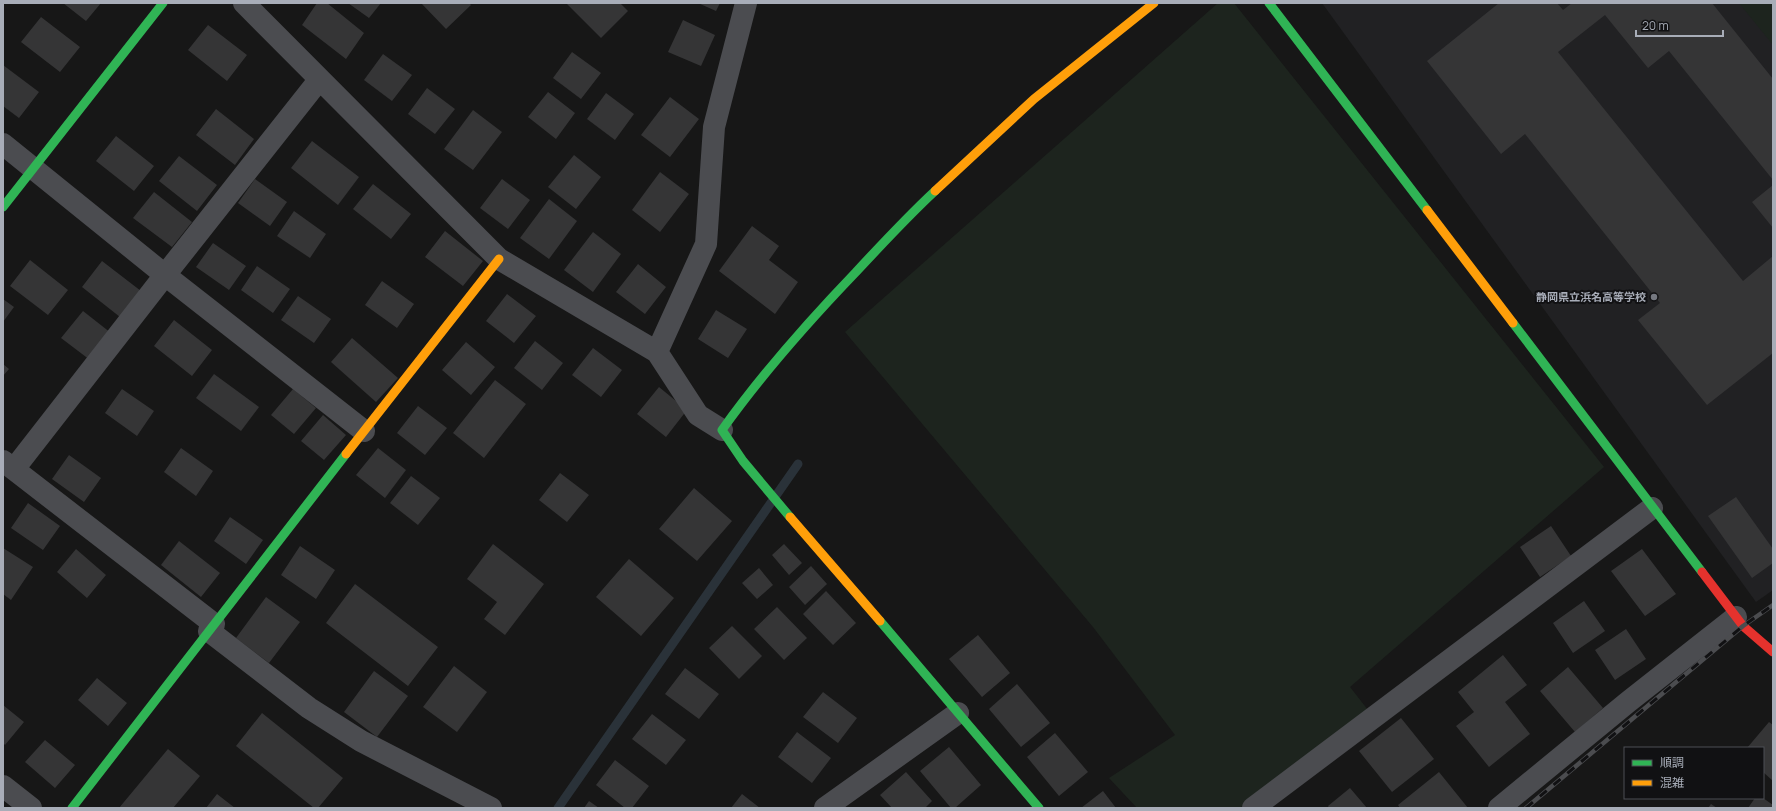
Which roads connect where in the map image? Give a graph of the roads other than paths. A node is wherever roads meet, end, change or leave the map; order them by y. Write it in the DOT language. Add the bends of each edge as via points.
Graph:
graph roads {
  1 [pos="164,3"];
  2 [pos="244,3"];
  3 [pos="746,3"];
  4 [pos="1154,3"];
  5 [pos="1269,3"];
  6 [pos="320,80"];
  7 [pos="3,144"];
  8 [pos="34,168"];
  9 [pos="3,207"];
  10 [pos="499,259"];
  11 [pos="165,274"];
  12 [pos="657,352"];
  13 [pos="722,430"];
  14 [pos="364,431"];
  15 [pos="8,465"];
  16 [pos="1652,508"];
  17 [pos="1736,617"];
  18 [pos="211,627"];
  19 [pos="1773,652"];
  20 [pos="958,713"];
  21 [pos="3,786"];
  22 [pos="31,808"];
  23 [pos="72,808"];
  24 [pos="492,808"];
  25 [pos="825,808"];
  26 [pos="1039,808"];
  27 [pos="1253,808"];
  28 [pos="1499,808"];
  1 -- 8 [label="street"];
  2 -- 6 [label="street"];
  3 -- 12 [label="street" via="714,127 706,244"];
  4 -- 13 [label="street" via="1034,99 911,213 810,319"];
  5 -- 16 [label="street"];
  6 -- 10 [label="street"];
  6 -- 11 [label="street"];
  7 -- 8 [label="street"];
  8 -- 9 [label="street"];
  8 -- 11 [label="street"];
  10 -- 12 [label="street"];
  10 -- 14 [label="street"];
  11 -- 14 [label="street"];
  11 -- 15 [label="street"];
  12 -- 13 [label="street" via="698,415"];
  13 -- 20 [label="street" via="761,483"];
  14 -- 18 [label="street"];
  15 -- 18 [label="street"];
  16 -- 17 [label="street"];
  16 -- 27 [label="street"];
  17 -- 19 [label="street"];
  17 -- 28 [label="street"];
  18 -- 23 [label="street"];
  18 -- 24 [label="street" via="309,708 361,741"];
  20 -- 25 [label="street"];
  20 -- 26 [label="street"];
  21 -- 22 [label="street"];
}
